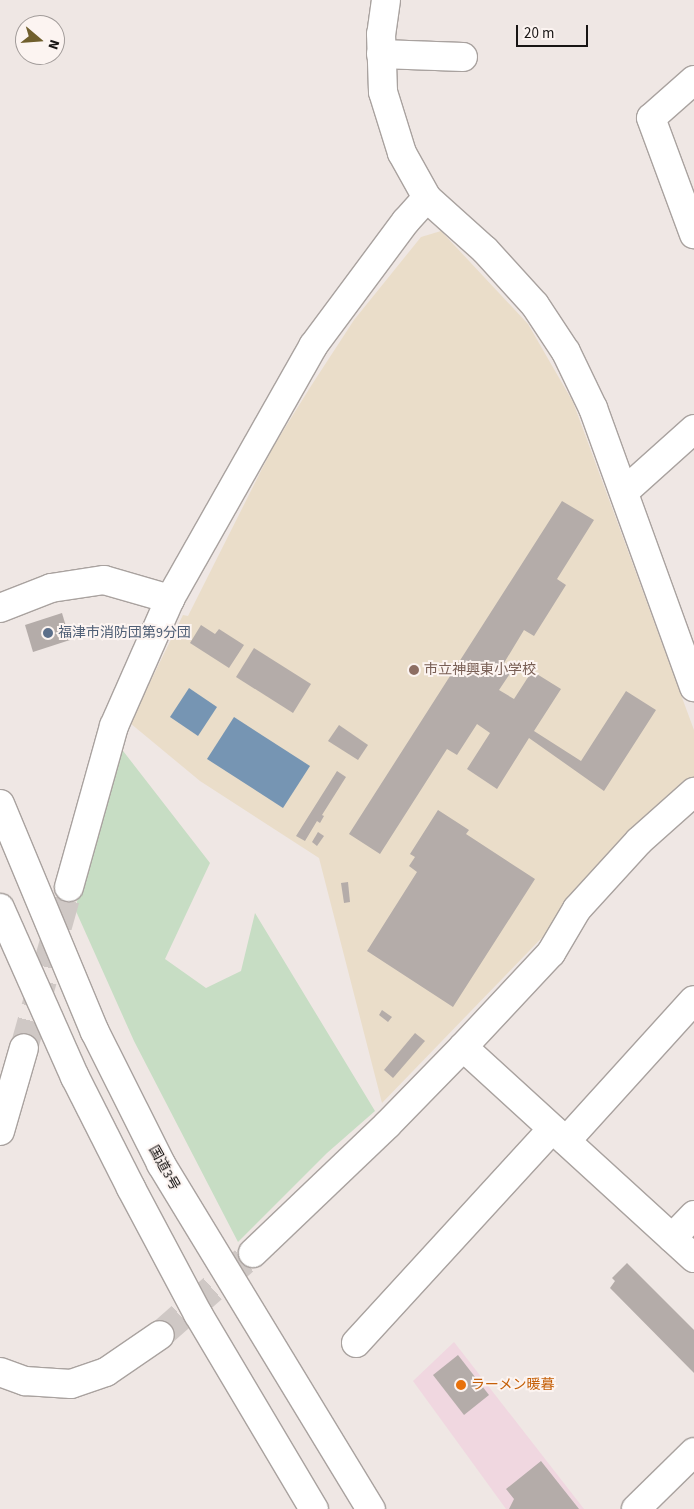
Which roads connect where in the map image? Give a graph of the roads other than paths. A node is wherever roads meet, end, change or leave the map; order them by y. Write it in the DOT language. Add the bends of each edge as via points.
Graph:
graph roads {
  1 [pos="386,0"];
  2 [pos="381,54"];
  3 [pos="463,56"];
  4 [pos="694,80"];
  5 [pos="426,198"];
  6 [pos="694,234"];
  7 [pos="694,429"];
  8 [pos="625,491"];
  9 [pos="170,598"];
  10 [pos="0,608"];
  11 [pos="694,686"];
  12 [pos="694,792"];
  13 [pos="0,804"];
  14 [pos="69,887"];
  15 [pos="0,908"];
  16 [pos="694,1000"];
  17 [pos="463,1047"];
  18 [pos="24,1048"];
  19 [pos="0,1131"];
  20 [pos="559,1135"];
  21 [pos="694,1215"];
  22 [pos="672,1238"];
  23 [pos="253,1253"];
  24 [pos="694,1258"];
  25 [pos="160,1335"];
  26 [pos="356,1344"];
  27 [pos="0,1372"];
  28 [pos="694,1452"];
  29 [pos="643,1507"];
  30 [pos="314,1509"];
  31 [pos="372,1509"];
  1 -- 2 [label="main road"];
  2 -- 3 [label="main road"];
  2 -- 5 [label="main road" via="383,92 399,144"];
  4 -- 6 [label="main road" via="651,118"];
  5 -- 8 [label="main road" via="485,250 535,305 566,352 593,408"];
  5 -- 9 [label="main road" via="312,346"];
  7 -- 8 [label="main road"];
  8 -- 11 [label="main road"];
  9 -- 10 [label="main road" via="104,580 51,588"];
  9 -- 14 [label="main road" via="114,726"];
  12 -- 17 [label="main road" via="639,842 577,909 550,952"];
  13 -- 31 [label="main road, 国道3号" via="95,1032 161,1164"];
  15 -- 30 [label="main road" via="75,1077 131,1188 198,1314"];
  16 -- 20 [label="main road"];
  17 -- 20 [label="main road"];
  17 -- 23 [label="main road" via="387,1126"];
  18 -- 19 [label="main road"];
  20 -- 22 [label="main road"];
  20 -- 26 [label="main road"];
  21 -- 22 [label="main road"];
  22 -- 24 [label="main road"];
  25 -- 27 [label="main road" via="106,1372 71,1384 25,1381"];
  28 -- 29 [label="main road"];
}
